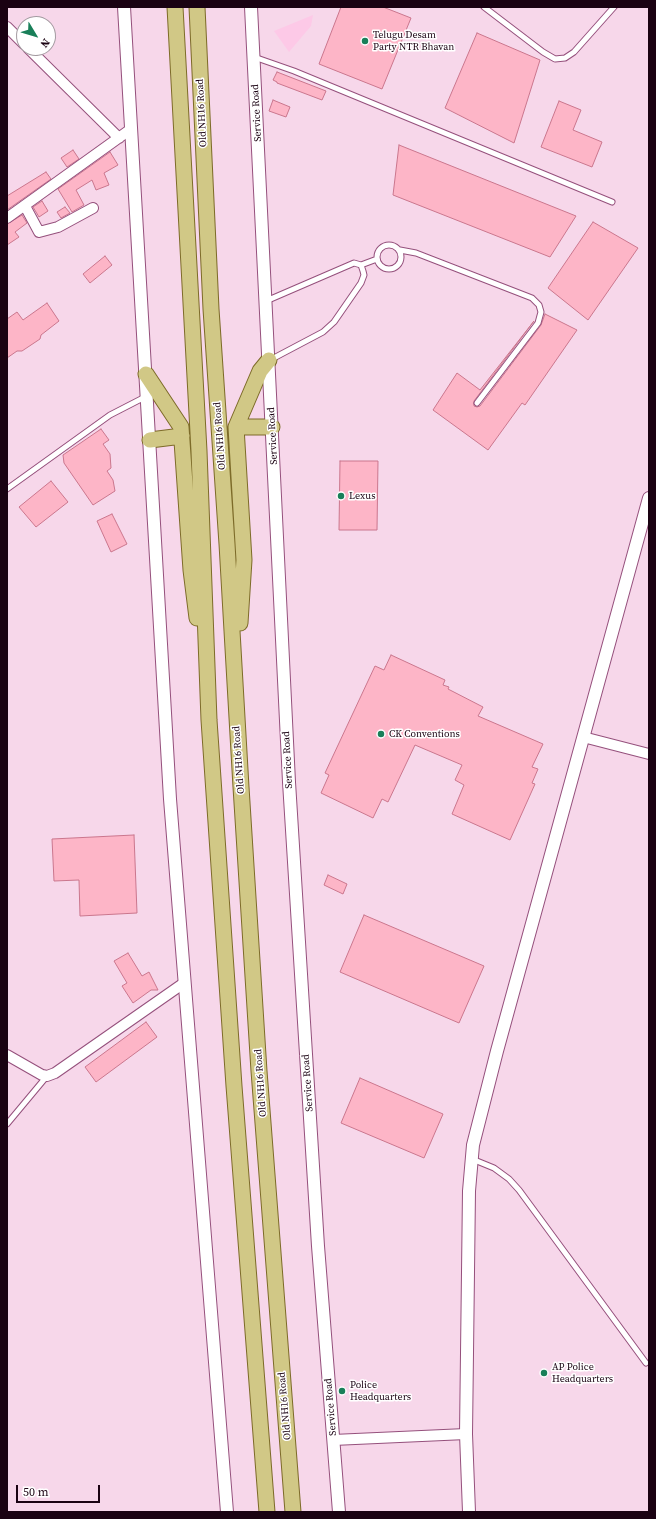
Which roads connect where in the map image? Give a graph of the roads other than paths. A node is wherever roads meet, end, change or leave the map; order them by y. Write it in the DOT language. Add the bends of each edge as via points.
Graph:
graph roads {
  1 [pos="124,7"];
  2 [pos="175,7"];
  3 [pos="197,7"];
  4 [pos="252,7"];
  5 [pos="484,7"];
  6 [pos="614,7"];
  7 [pos="7,27"];
  8 [pos="16,36"];
  9 [pos="36,56"];
  10 [pos="254,57"];
  11 [pos="131,129"];
  12 [pos="119,138"];
  13 [pos="612,202"];
  14 [pos="25,206"];
  15 [pos="93,208"];
  16 [pos="7,218"];
  17 [pos="400,250"];
  18 [pos="377,259"];
  19 [pos="361,265"];
  20 [pos="266,301"];
  21 [pos="269,360"];
  22 [pos="146,374"];
  23 [pos="147,396"];
  24 [pos="477,404"];
  25 [pos="236,427"];
  26 [pos="272,427"];
  27 [pos="182,436"];
  28 [pos="150,440"];
  29 [pos="7,489"];
  30 [pos="649,498"];
  31 [pos="235,688"];
  32 [pos="209,720"];
  33 [pos="583,737"];
  34 [pos="649,754"];
  35 [pos="184,983"];
  36 [pos="7,1055"];
  37 [pos="47,1076"];
  38 [pos="7,1124"];
  39 [pos="472,1159"];
  40 [pos="646,1363"];
  41 [pos="466,1434"];
  42 [pos="333,1440"];
  43 [pos="227,1512"];
  44 [pos="267,1512"];
  45 [pos="293,1512"];
  46 [pos="339,1512"];
  47 [pos="469,1512"];
  1 -- 11 [label="street"];
  2 -- 32 [label="main road, Old NH16 Road" via="199,451"];
  3 -- 31 [label="main road, Old NH16 Road" via="211,309"];
  4 -- 10 [label="street, Service Road"];
  5 -- 6 [label="lane" via="556,59 565,58 574,52"];
  7 -- 8 [label="street"];
  9 -- 12 [label="street"];
  10 -- 13 [label="lane" via="294,71"];
  10 -- 20 [label="street, Service Road"];
  11 -- 12 [label="street"];
  11 -- 22 [label="street"];
  12 -- 14 [label="street"];
  14 -- 15 [label="street" via="39,232 58,228"];
  14 -- 16 [label="street"];
  17 -- 18 [label="lane" via="392,245 386,245 381,248"];
  17 -- 18 [label="lane" via="401,260 394,268 384,268"];
  17 -- 24 [label="lane" via="416,253 532,298 539,305 541,312 538,323"];
  18 -- 19 [label="lane"];
  19 -- 20 [label="lane" via="354,263"];
  19 -- 21 [label="lane" via="364,276 334,322 323,332"];
  20 -- 21 [label="street, Service Road"];
  21 -- 25 [label="main road" via="260,371"];
  21 -- 26 [label="street, Service Road"];
  22 -- 23 [label="street"];
  22 -- 27 [label="main road" via="181,427"];
  23 -- 28 [label="street"];
  23 -- 29 [label="lane" via="110,415"];
  25 -- 26 [label="main road"];
  25 -- 31 [label="main road" via="244,560"];
  26 -- 42 [label="street, Service Road" via="289,782 318,1246"];
  27 -- 28 [label="main road"];
  27 -- 32 [label="main road" via="191,570"];
  28 -- 35 [label="street" via="170,799"];
  30 -- 33 [label="street"];
  31 -- 45 [label="main road, Old NH16 Road" via="261,1086"];
  32 -- 44 [label="main road, Old NH16 Road"];
  33 -- 34 [label="street"];
  33 -- 39 [label="street" via="497,1050 473,1145"];
  35 -- 37 [label="street" via="55,1073"];
  35 -- 43 [label="street"];
  36 -- 37 [label="street"];
  37 -- 38 [label="lane"];
  39 -- 40 [label="lane" via="494,1168 520,1190"];
  39 -- 41 [label="street" via="469,1192"];
  41 -- 42 [label="street"];
  41 -- 47 [label="street"];
  42 -- 46 [label="street, Service Road"];
}
